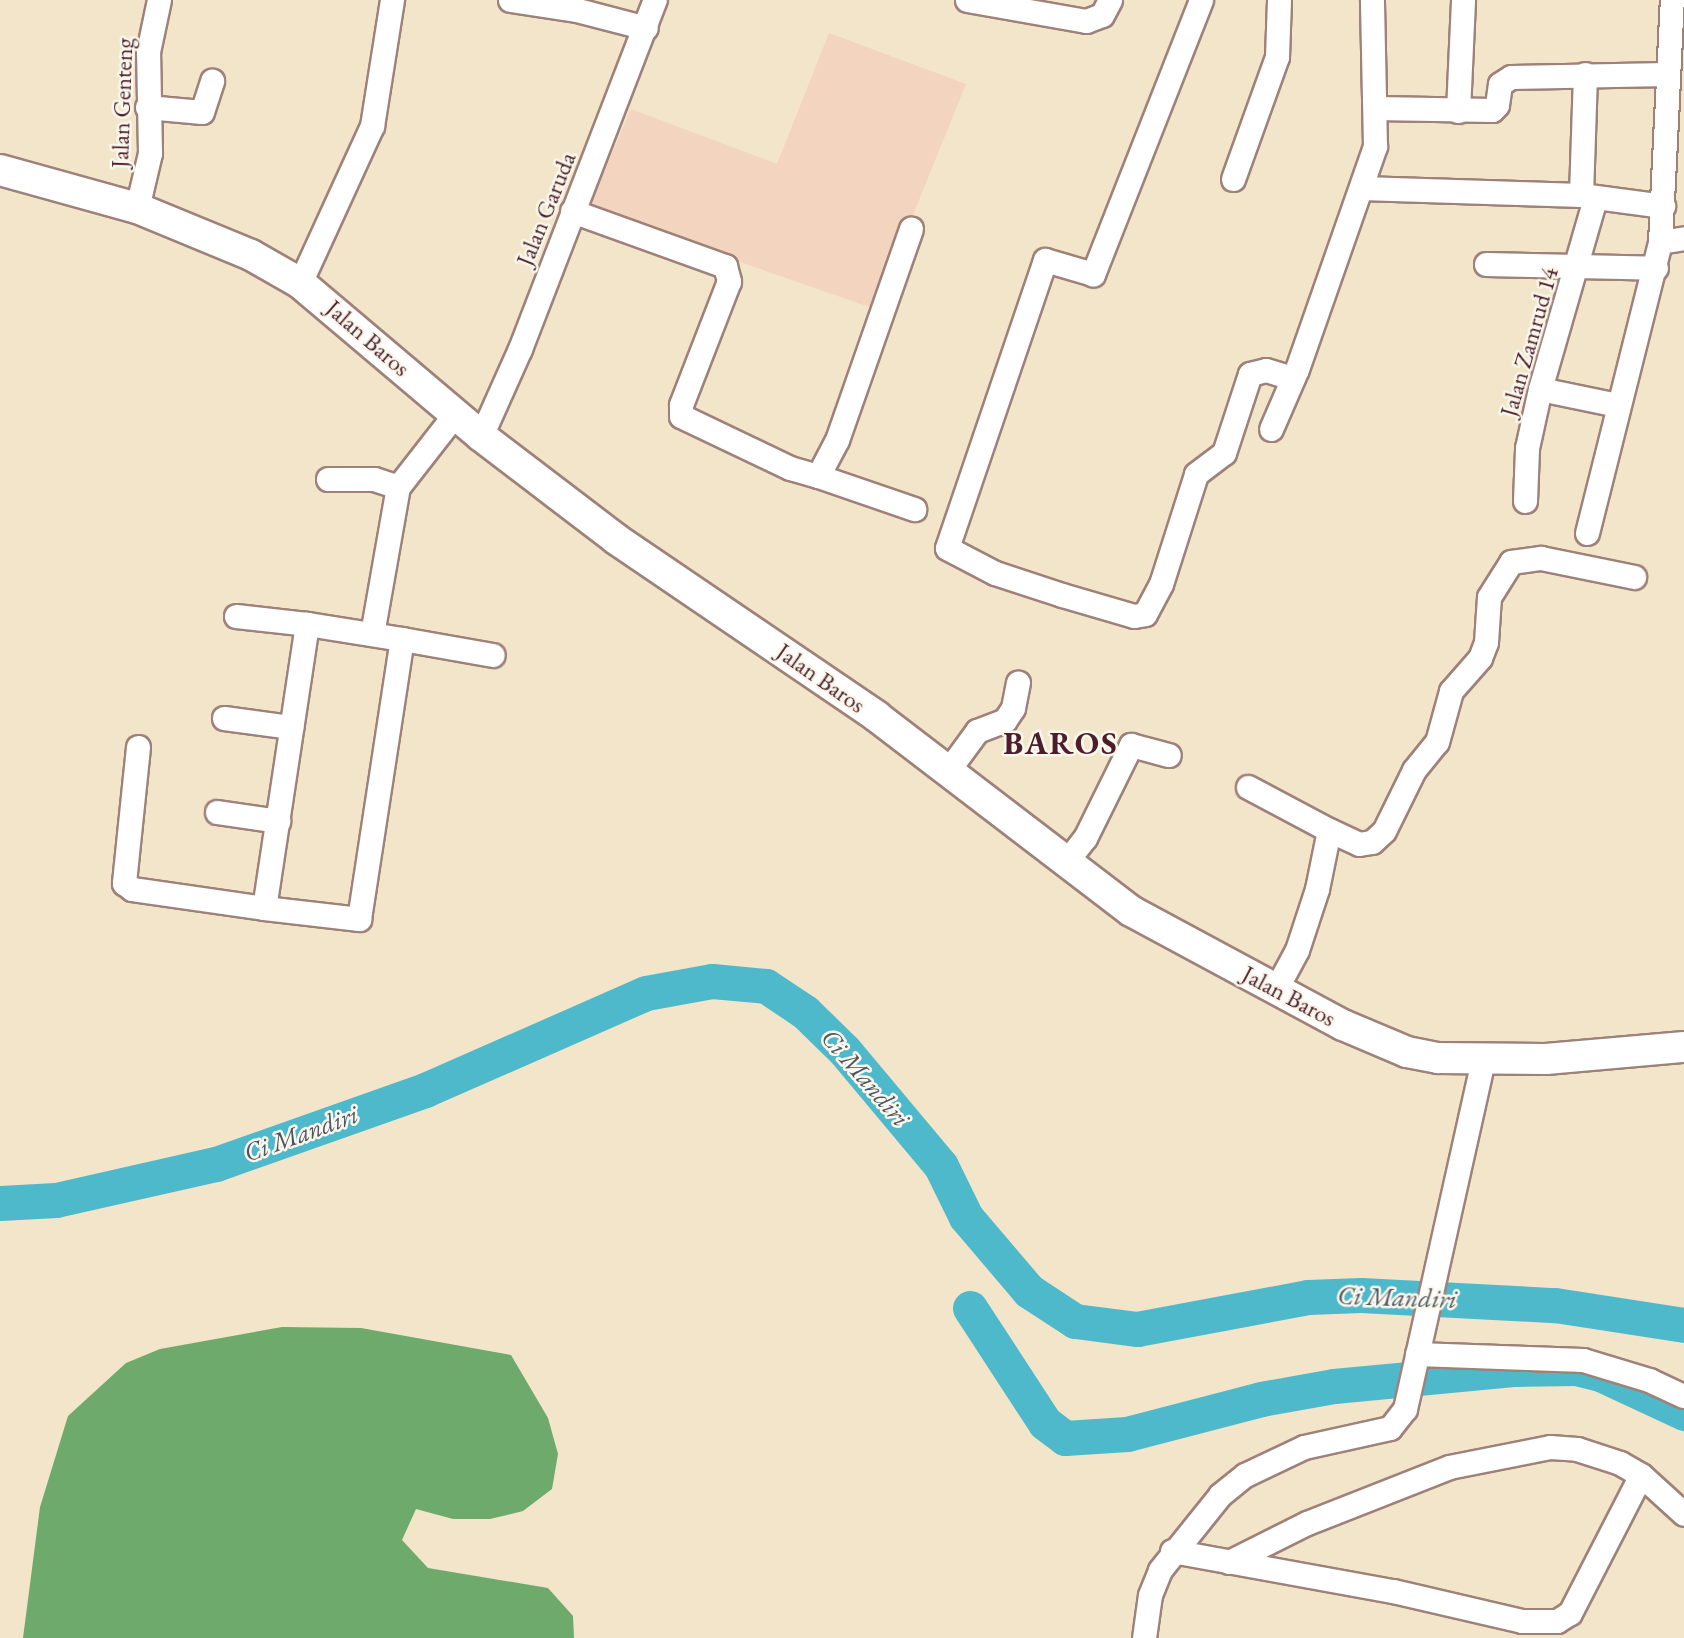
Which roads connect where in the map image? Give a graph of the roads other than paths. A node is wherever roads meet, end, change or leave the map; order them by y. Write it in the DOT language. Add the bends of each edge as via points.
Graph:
graph roads {
  1 [pos="159,0"];
  2 [pos="392,0"];
  3 [pos="510,0"];
  4 [pos="654,0"];
  5 [pos="967,0"];
  6 [pos="1110,0"];
  7 [pos="1201,0"];
  8 [pos="1279,0"];
  9 [pos="1372,0"];
  10 [pos="1463,0"];
  11 [pos="1672,0"];
  12 [pos="578,5"];
  13 [pos="646,28"];
  14 [pos="1585,74"];
  15 [pos="1667,74"];
  16 [pos="212,81"];
  17 [pos="147,107"];
  18 [pos="1375,108"];
  19 [pos="1458,111"];
  20 [pos="0,170"];
  21 [pos="1233,179"];
  22 [pos="1361,188"];
  23 [pos="1588,197"];
  24 [pos="1663,206"];
  25 [pos="137,208"];
  26 [pos="572,211"];
  27 [pos="911,229"];
  28 [pos="1684,238"];
  29 [pos="1660,242"];
  30 [pos="1486,264"];
  31 [pos="1656,268"];
  32 [pos="1578,269"];
  33 [pos="300,283"];
  34 [pos="1293,378"];
  35 [pos="1540,389"];
  36 [pos="1617,405"];
  37 [pos="455,414"];
  38 [pos="1271,429"];
  39 [pos="481,436"];
  40 [pos="818,476"];
  41 [pos="328,479"];
  42 [pos="398,488"];
  43 [pos="1525,501"];
  44 [pos="914,509"];
  45 [pos="1587,533"];
  46 [pos="1634,577"];
  47 [pos="236,616"];
  48 [pos="307,624"];
  49 [pos="372,634"];
  50 [pos="402,639"];
  51 [pos="493,655"];
  52 [pos="1018,682"];
  53 [pos="224,718"];
  54 [pos="291,727"];
  55 [pos="138,747"];
  56 [pos="1169,755"];
  57 [pos="947,772"];
  58 [pos="1248,787"];
  59 [pos="217,812"];
  60 [pos="278,821"];
  61 [pos="1329,830"];
  62 [pos="1066,862"];
  63 [pos="264,908"];
  64 [pos="1276,989"];
  65 [pos="1684,1047"];
  66 [pos="1483,1060"];
  67 [pos="1417,1352"];
  68 [pos="1684,1396"];
  69 [pos="1641,1475"];
  70 [pos="1684,1514"];
  71 [pos="1172,1551"];
  72 [pos="1229,1562"];
  73 [pos="1144,1638"];
  1 -- 17 [label="street, Jalan Genteng" via="150,29"];
  2 -- 33 [label="street" via="372,126"];
  3 -- 12 [label="street"];
  4 -- 13 [label="street, Jalan Garuda"];
  5 -- 6 [label="street" via="1086,21 1102,15"];
  7 -- 34 [label="street" via="1093,274 1045,260 947,548 995,573 1134,616 1145,614 1161,584 1196,474 1224,453 1250,374 1266,370"];
  8 -- 21 [label="street" via="1277,57"];
  9 -- 18 [label="street"];
  10 -- 19 [label="street"];
  11 -- 15 [label="street"];
  12 -- 13 [label="street"];
  13 -- 26 [label="street, Jalan Garuda"];
  14 -- 15 [label="street"];
  14 -- 19 [label="street" via="1505,79 1494,109"];
  14 -- 23 [label="street, Jalan Zamrud 14"];
  15 -- 24 [label="street"];
  16 -- 17 [label="street" via="202,112"];
  17 -- 25 [label="street, Jalan Genteng" via="149,161"];
  18 -- 19 [label="street"];
  18 -- 22 [label="street" via="1377,138"];
  20 -- 25 [label="main road, Jalan Baros"];
  22 -- 23 [label="street"];
  22 -- 34 [label="street"];
  23 -- 24 [label="street"];
  23 -- 32 [label="street, Jalan Zamrud 14"];
  24 -- 29 [label="street"];
  25 -- 33 [label="main road, Jalan Baros" via="251,255"];
  26 -- 39 [label="street, Jalan Garuda"];
  26 -- 40 [label="street" via="724,266 729,281 681,405 681,416 790,468"];
  27 -- 40 [label="street" via="837,440"];
  28 -- 29 [label="street"];
  29 -- 31 [label="street"];
  30 -- 32 [label="street"];
  31 -- 32 [label="street"];
  31 -- 36 [label="street"];
  32 -- 35 [label="street, Jalan Zamrud 14"];
  33 -- 37 [label="main road, Jalan Baros"];
  34 -- 38 [label="street"];
  35 -- 36 [label="street"];
  35 -- 43 [label="street, Jalan Zamrud 14" via="1527,448"];
  36 -- 45 [label="street"];
  37 -- 39 [label="main road, Jalan Baros"];
  37 -- 42 [label="street"];
  39 -- 57 [label="main road, Jalan Baros" via="616,539 876,716"];
  40 -- 44 [label="street"];
  41 -- 42 [label="street" via="374,479"];
  42 -- 49 [label="street"];
  46 -- 61 [label="street" via="1541,558 1511,562 1489,597 1486,642 1480,658 1451,691 1437,742 1414,770 1384,831 1372,842 1359,844"];
  47 -- 48 [label="street"];
  48 -- 49 [label="street"];
  48 -- 54 [label="street"];
  49 -- 50 [label="street"];
  50 -- 51 [label="street"];
  50 -- 63 [label="street" via="359,919"];
  52 -- 57 [label="street" via="1013,708 1005,720 977,731"];
  53 -- 54 [label="street"];
  54 -- 60 [label="street"];
  55 -- 63 [label="street" via="124,883 132,889"];
  56 -- 62 [label="street" via="1131,745 1089,830"];
  57 -- 62 [label="main road, Jalan Baros"];
  58 -- 61 [label="street"];
  59 -- 60 [label="street"];
  60 -- 63 [label="street"];
  61 -- 64 [label="street" via="1317,889 1297,950"];
  62 -- 64 [label="main road, Jalan Baros" via="1131,911"];
  64 -- 66 [label="main road, Jalan Baros" via="1407,1052"];
  65 -- 66 [label="main road, Jalan Baros"];
  66 -- 67 [label="street"];
  67 -- 68 [label="street" via="1583,1360 1650,1380"];
  67 -- 71 [label="street" via="1409,1398 1390,1428 1304,1447 1245,1475 1213,1503"];
  69 -- 70 [label="street"];
  69 -- 72 [label="street" via="1611,1459 1577,1449 1550,1447 1507,1453 1449,1467 1307,1523"];
  69 -- 72 [label="street" via="1570,1613 1557,1621 1522,1621 1393,1591"];
  71 -- 72 [label="street"];
  71 -- 73 [label="street" via="1150,1595"];
}
